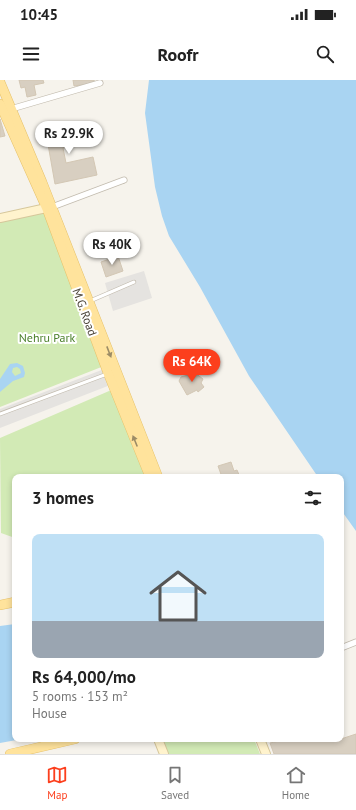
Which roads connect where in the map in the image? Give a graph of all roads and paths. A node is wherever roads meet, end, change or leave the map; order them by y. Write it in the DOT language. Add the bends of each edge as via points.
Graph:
graph roads {
  1 [pos="0,82"];
  2 [pos="100,83"];
  3 [pos="0,104"];
  4 [pos="11,109"];
  5 [pos="124,180"];
  6 [pos="49,208"];
  7 [pos="0,218"];
  8 [pos="134,282"];
  9 [pos="90,301"];
  10 [pos="108,373"];
  11 [pos="0,414"];
  12 [pos="149,474"];
  13 [pos="157,474"];
  14 [pos="12,603"];
  15 [pos="0,605"];
  16 [pos="356,642"];
  17 [pos="344,647"];
  18 [pos="62,742"];
  19 [pos="159,742"];
  20 [pos="261,742"];
  21 [pos="10,754"];
  22 [pos="164,754"];
  23 [pos="266,754"];
  1 -- 4 [label="main road"];
  2 -- 4 [label="street"];
  3 -- 6 [label="main road, M.G. Road"];
  4 -- 6 [label="main road"];
  5 -- 6 [label="street"];
  6 -- 7 [label="street"];
  6 -- 9 [label="main road"];
  6 -- 10 [label="main road, M.G. Road"];
  8 -- 9 [label="lane"];
  9 -- 13 [label="main road, one-way"];
  10 -- 11 [label="lane"];
  12 -- 10 [label="main road, M.G. Road, one-way"];
  14 -- 15 [label="main road"];
  16 -- 17 [label="street"];
  18 -- 21 [label="main road"];
  19 -- 22 [label="street"];
  20 -- 23 [label="street"];
}
